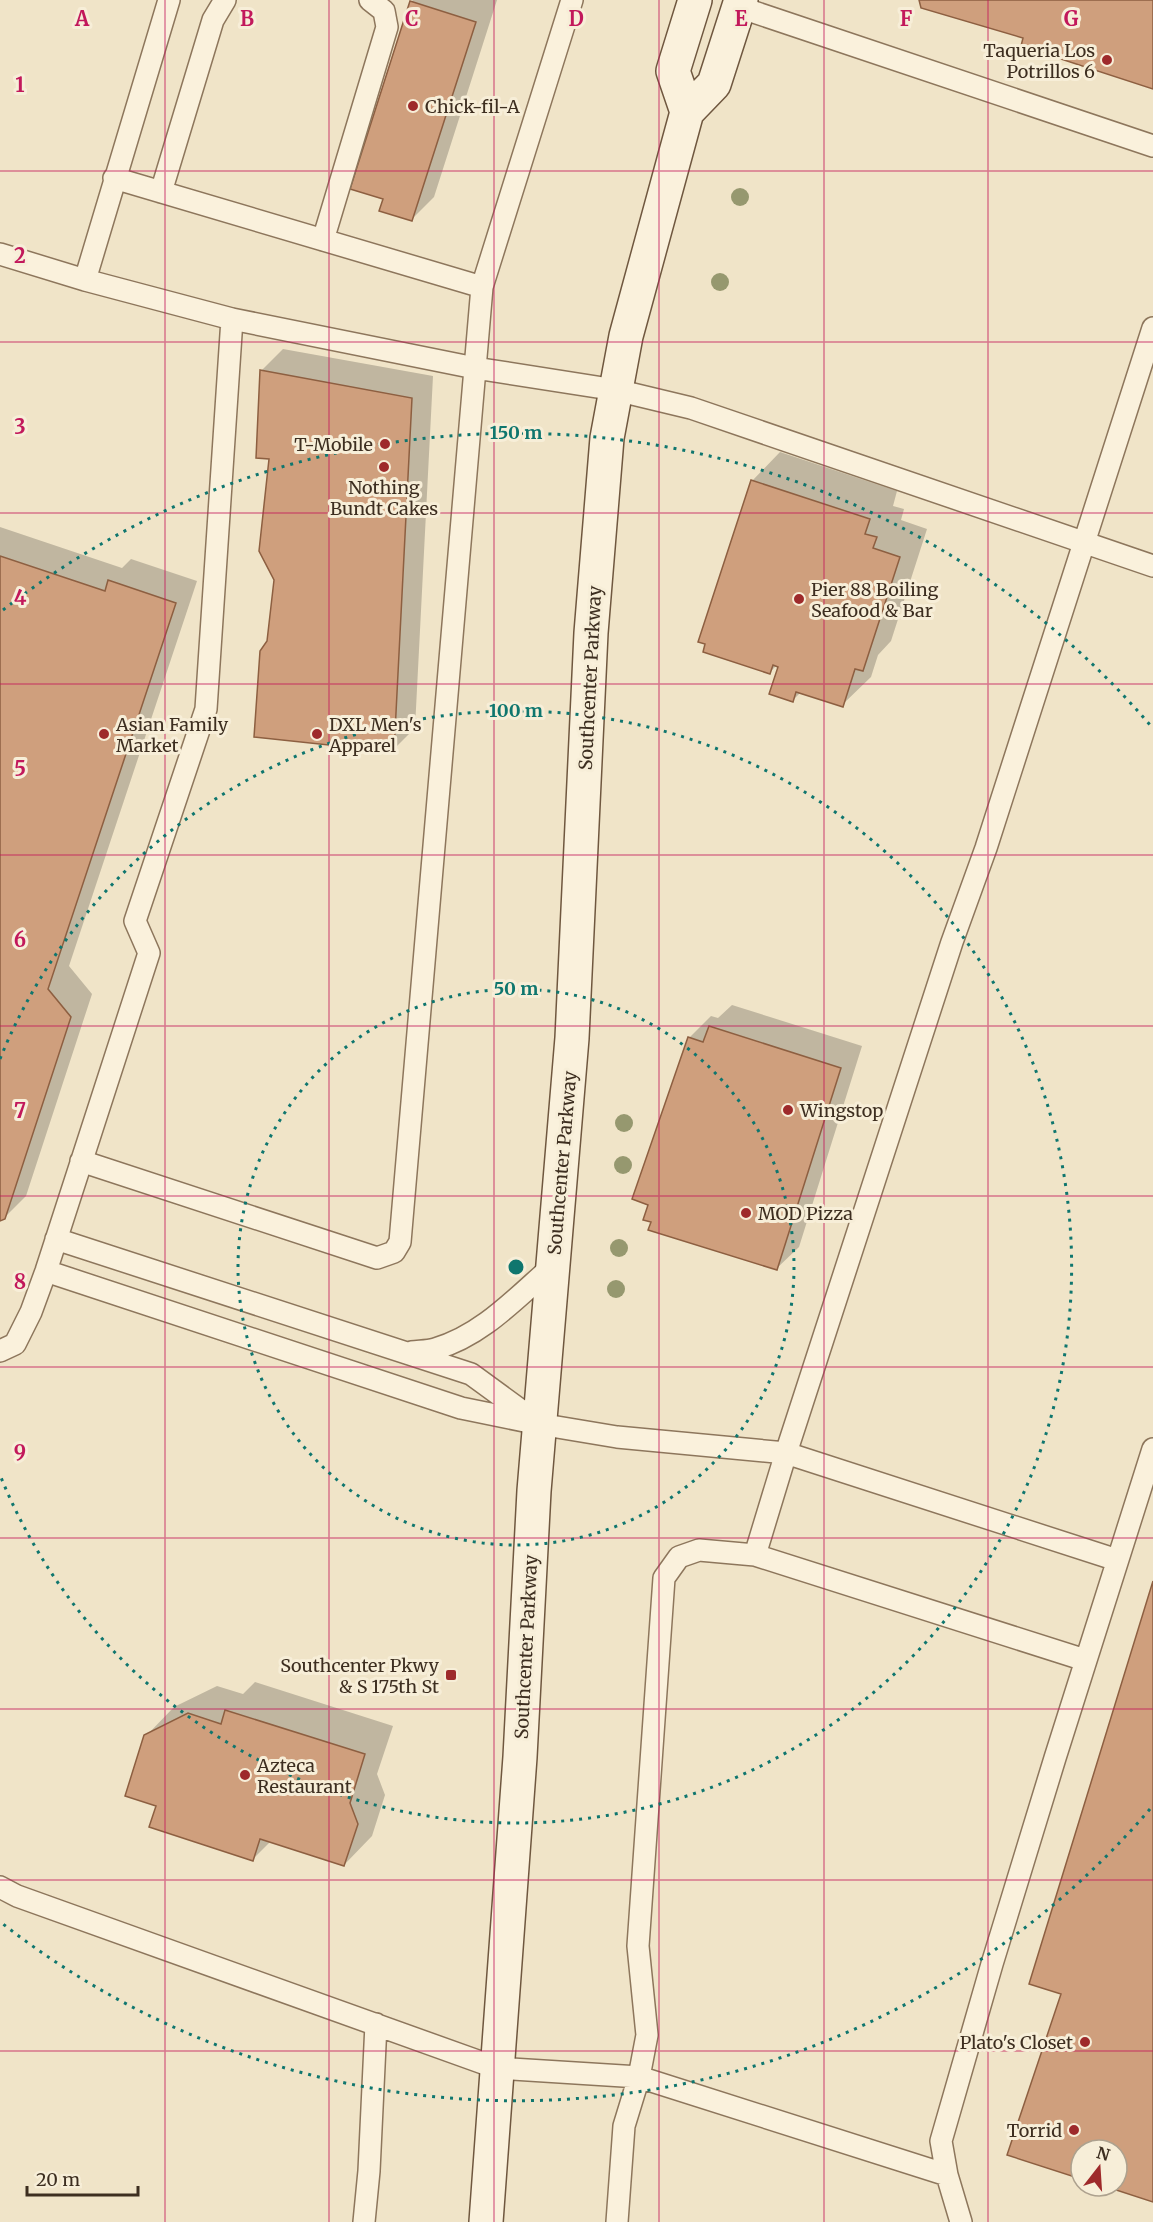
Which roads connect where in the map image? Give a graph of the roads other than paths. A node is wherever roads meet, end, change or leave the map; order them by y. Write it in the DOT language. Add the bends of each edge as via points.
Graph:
graph roads {
  1 [pos="169,0"];
  2 [pos="225,0"];
  3 [pos="370,0"];
  4 [pos="572,0"];
  5 [pos="695,0"];
  6 [pos="740,3"];
  7 [pos="687,112"];
  8 [pos="1153,146"];
  9 [pos="114,178"];
  10 [pos="161,192"];
  11 [pos="322,240"];
  12 [pos="0,254"];
  13 [pos="85,280"];
  14 [pos="482,287"];
  15 [pos="232,319"];
  16 [pos="1153,328"];
  17 [pos="475,368"];
  18 [pos="616,390"];
  19 [pos="1085,544"];
  20 [pos="1153,567"];
  21 [pos="81,1161"];
  22 [pos="56,1239"];
  23 [pos="554,1265"];
  24 [pos="46,1271"];
  25 [pos="0,1351"];
  26 [pos="405,1353"];
  27 [pos="539,1424"];
  28 [pos="1153,1449"];
  29 [pos="786,1453"];
  30 [pos="755,1555"];
  31 [pos="1117,1560"];
  32 [pos="1085,1660"];
  33 [pos="0,1887"];
  34 [pos="376,2024"];
  35 [pos="497,2068"];
  36 [pos="639,2077"];
  37 [pos="947,2175"];
  38 [pos="364,2222"];
  39 [pos="486,2222"];
  40 [pos="617,2222"];
  41 [pos="961,2222"];
  1 -- 9 [label="lane"];
  2 -- 10 [label="lane" via="213,20"];
  3 -- 11 [label="lane" via="384,11 387,27"];
  4 -- 14 [label="lane"];
  5 -- 7 [label="main road" via="673,70"];
  6 -- 7 [label="main road, Southcenter Parkway" via="714,84"];
  6 -- 8 [label="lane"];
  7 -- 18 [label="main road, Southcenter Parkway" via="626,336"];
  9 -- 10 [label="lane"];
  9 -- 13 [label="lane"];
  10 -- 11 [label="lane"];
  11 -- 14 [label="lane"];
  12 -- 13 [label="lane"];
  13 -- 15 [label="lane"];
  14 -- 17 [label="lane"];
  15 -- 17 [label="lane"];
  15 -- 21 [label="lane" via="206,709 135,921 149,953"];
  16 -- 19 [label="lane"];
  17 -- 18 [label="lane"];
  17 -- 21 [label="lane" via="400,1242 394,1252 377,1258"];
  18 -- 19 [label="lane" via="691,408"];
  18 -- 23 [label="main road, Southcenter Parkway" via="607,438 591,633 572,1038"];
  19 -- 20 [label="lane"];
  19 -- 29 [label="lane"];
  21 -- 22 [label="lane"];
  22 -- 24 [label="lane"];
  22 -- 26 [label="lane"];
  23 -- 26 [label="lane" via="474,1331 435,1350"];
  23 -- 27 [label="main road, Southcenter Parkway"];
  24 -- 25 [label="lane" via="15,1344"];
  24 -- 27 [label="lane" via="461,1408"];
  26 -- 27 [label="lane" via="471,1374"];
  27 -- 29 [label="lane" via="617,1437"];
  27 -- 35 [label="main road, Southcenter Parkway"];
  28 -- 31 [label="lane"];
  29 -- 30 [label="lane"];
  29 -- 31 [label="lane"];
  30 -- 32 [label="lane"];
  30 -- 36 [label="lane" via="699,1550 679,1557 664,1578 638,1946 647,2035"];
  31 -- 32 [label="lane"];
  32 -- 37 [label="lane" via="941,2141"];
  33 -- 34 [label="lane"];
  34 -- 35 [label="lane"];
  34 -- 38 [label="lane"];
  35 -- 36 [label="lane"];
  35 -- 39 [label="main road, Southcenter Parkway"];
  36 -- 37 [label="lane"];
  36 -- 40 [label="lane" via="624,2126"];
  37 -- 41 [label="lane"];
}
